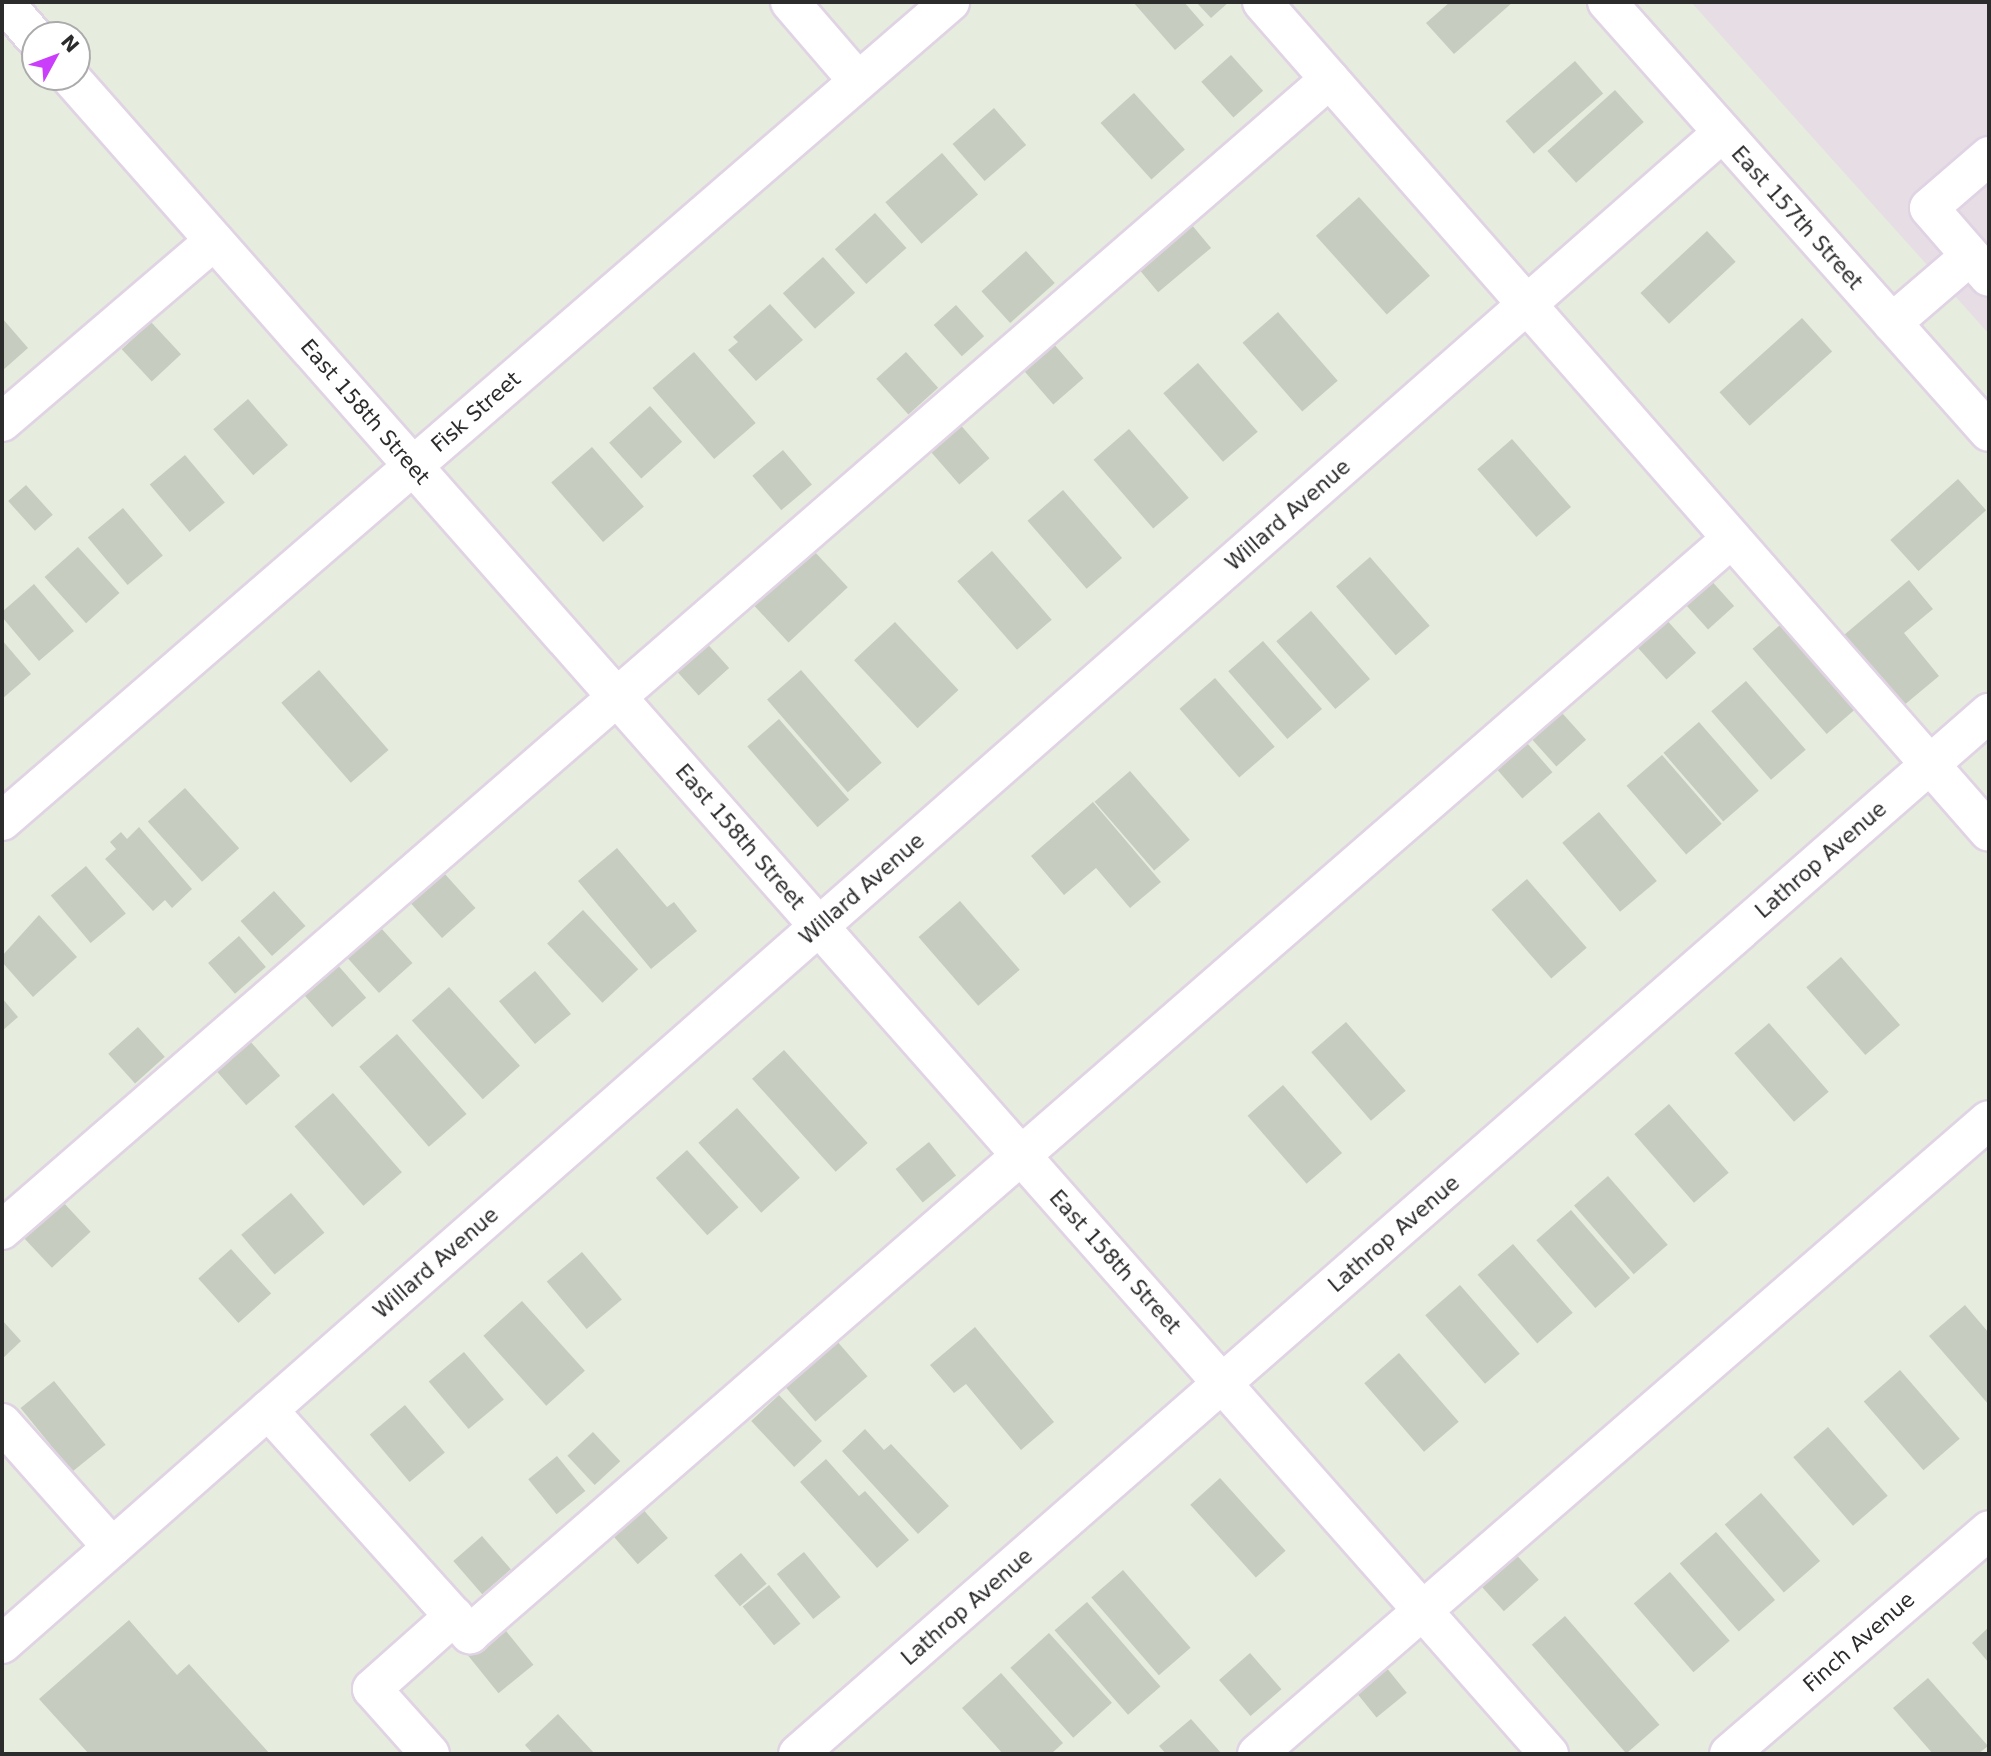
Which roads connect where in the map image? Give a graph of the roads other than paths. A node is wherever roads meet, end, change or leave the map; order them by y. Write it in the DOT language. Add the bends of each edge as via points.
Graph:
graph roads {
  1 [pos="3,2"];
  2 [pos="790,2"];
  3 [pos="950,2"];
  4 [pos="1262,2"];
  5 [pos="1607,2"];
  6 [pos="21,22"];
  7 [pos="1330,79"];
  8 [pos="858,81"];
  9 [pos="82,91"];
  10 [pos="1721,134"];
  11 [pos="1989,156"];
  12 [pos="214,241"];
  13 [pos="1980,267"];
  14 [pos="1527,304"];
  15 [pos="1892,323"];
  16 [pos="2,422"];
  17 [pos="1989,432"];
  18 [pos="413,466"];
  19 [pos="1731,539"];
  20 [pos="615,695"];
  21 [pos="1989,713"];
  22 [pos="1929,765"];
  23 [pos="2,821"];
  24 [pos="1989,832"];
  25 [pos="819,927"];
  26 [pos="1989,1120"];
  27 [pos="1020,1155"];
  28 [pos="2,1230"];
  29 [pos="1222,1384"];
  30 [pos="268,1410"];
  31 [pos="2,1423"];
  32 [pos="1989,1530"];
  33 [pos="112,1548"];
  34 [pos="1422,1611"];
  35 [pos="454,1616"];
  36 [pos="2,1644"];
  37 [pos="430,1754"];
  38 [pos="798,1754"];
  39 [pos="1257,1754"];
  40 [pos="1549,1754"];
  41 [pos="1729,1754"];
  1 -- 6 [label="street"];
  2 -- 8 [label="street"];
  3 -- 8 [label="street, Fisk Street"];
  4 -- 7 [label="street"];
  5 -- 10 [label="street, East 157th Street"];
  7 -- 14 [label="street"];
  7 -- 20 [label="street"];
  8 -- 18 [label="street, Fisk Street"];
  9 -- 12 [label="street, East 158th Street"];
  10 -- 14 [label="street, Willard Avenue"];
  10 -- 15 [label="street, East 157th Street"];
  11 -- 13 [label="street" via="1929,208"];
  12 -- 16 [label="street"];
  12 -- 18 [label="street, East 158th Street"];
  13 -- 15 [label="street"];
  14 -- 19 [label="street"];
  14 -- 25 [label="street, Willard Avenue"];
  15 -- 17 [label="street, East 157th Street"];
  18 -- 20 [label="street, East 158th Street"];
  18 -- 23 [label="street, Fisk Street"];
  19 -- 22 [label="street"];
  19 -- 27 [label="street"];
  20 -- 25 [label="street, East 158th Street"];
  20 -- 28 [label="street"];
  21 -- 22 [label="street, Lathrop Avenue"];
  22 -- 24 [label="street"];
  22 -- 29 [label="street, Lathrop Avenue"];
  25 -- 27 [label="street, East 158th Street"];
  25 -- 30 [label="street, Willard Avenue"];
  26 -- 34 [label="street"];
  27 -- 29 [label="street, East 158th Street"];
  27 -- 35 [label="street" via="470,1634"];
  29 -- 34 [label="street, East 158th Street"];
  29 -- 38 [label="street, Lathrop Avenue"];
  30 -- 33 [label="street, Willard Avenue"];
  30 -- 35 [label="street"];
  31 -- 33 [label="street"];
  32 -- 41 [label="street, Finch Avenue"];
  33 -- 36 [label="street, Willard Avenue"];
  34 -- 39 [label="street"];
  34 -- 40 [label="street, East 158th Street"];
  35 -- 37 [label="street" via="372,1689"];
}
